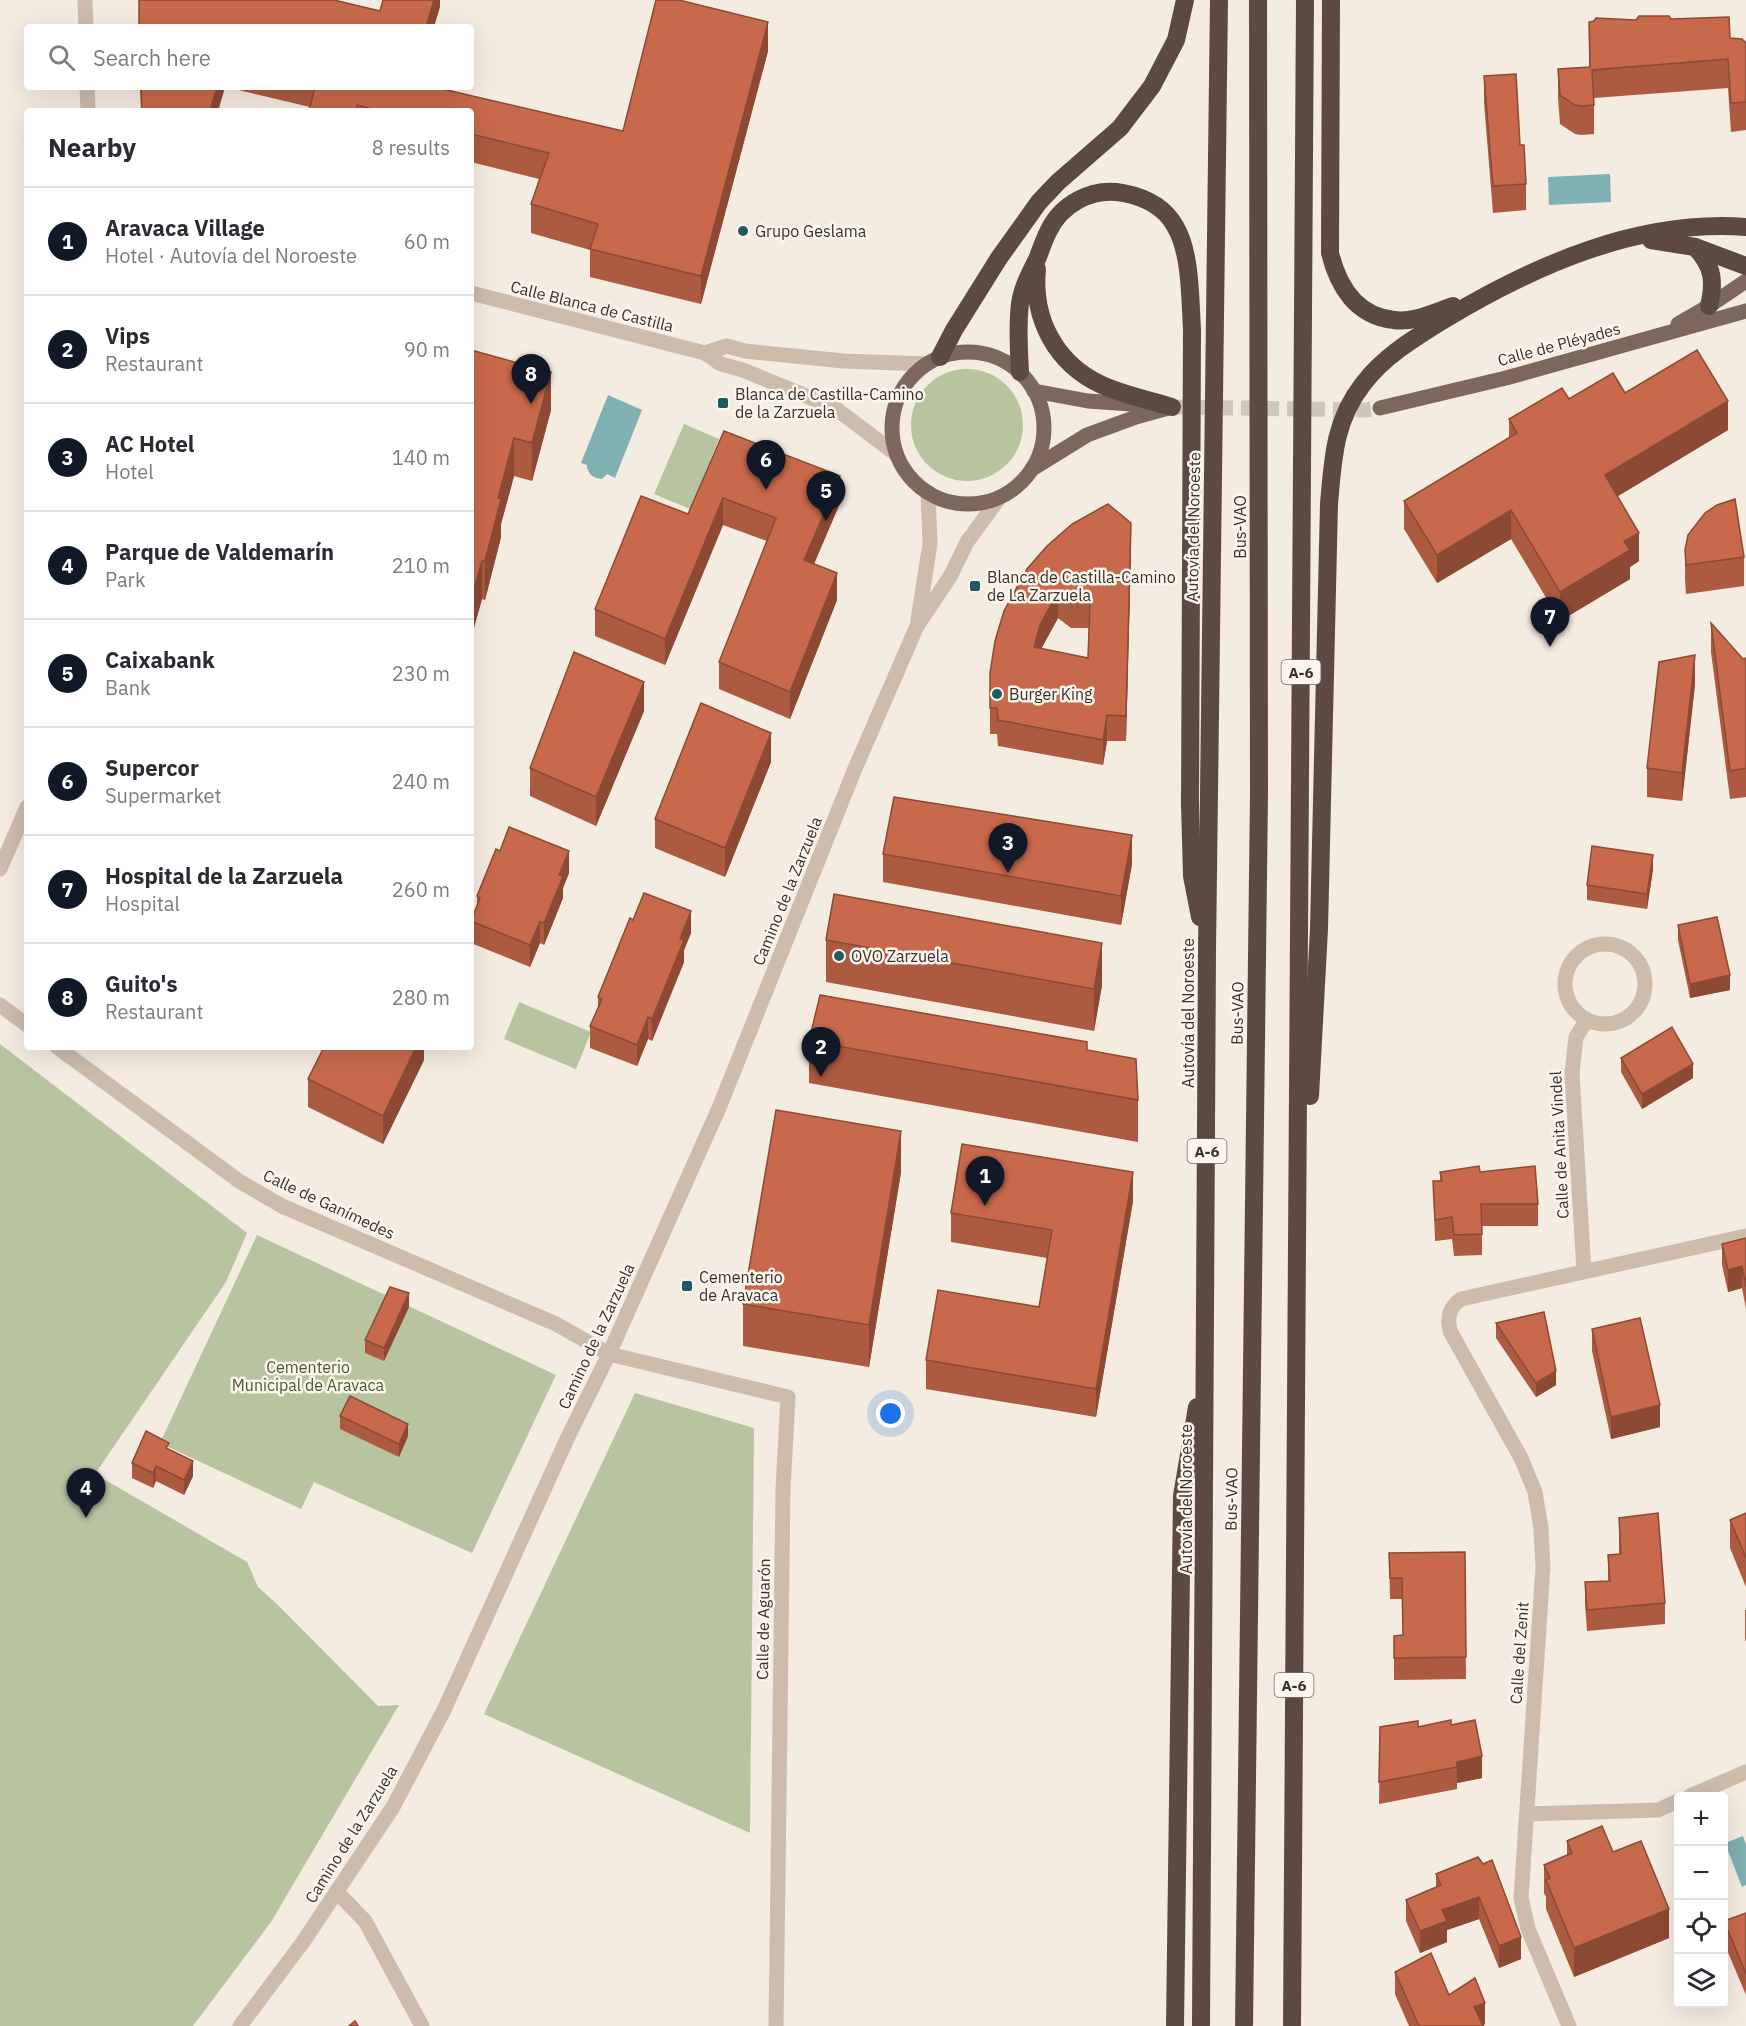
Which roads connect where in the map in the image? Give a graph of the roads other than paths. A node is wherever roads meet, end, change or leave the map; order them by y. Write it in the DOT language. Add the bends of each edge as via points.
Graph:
graph roads {
  1 [pos="85,0"];
  2 [pos="1185,0"];
  3 [pos="1219,0"];
  4 [pos="1258,0"];
  5 [pos="1305,0"];
  6 [pos="1331,0"];
  7 [pos="86,24"];
  8 [pos="87,90"];
  9 [pos="88,108"];
  10 [pos="1746,227"];
  11 [pos="1623,239"];
  12 [pos="1695,247"];
  13 [pos="1038,256"];
  14 [pos="1746,266"];
  15 [pos="1746,281"];
  16 [pos="474,294"];
  17 [pos="1484,296"];
  18 [pos="1709,306"];
  19 [pos="1746,311"];
  20 [pos="1649,338"];
  21 [pos="705,353"];
  22 [pos="934,361"];
  23 [pos="1020,372"];
  24 [pos="1034,391"];
  25 [pos="1172,407"];
  26 [pos="1380,408"];
  27 [pos="896,454"];
  28 [pos="1032,469"];
  29 [pos="928,492"];
  30 [pos="1000,497"];
  31 [pos="917,626"];
  32 [pos="24,814"];
  33 [pos="0,869"];
  34 [pos="1207,951"];
  35 [pos="0,1005"];
  36 [pos="1587,1020"];
  37 [pos="24,1023"];
  38 [pos="61,1050"];
  39 [pos="1746,1236"];
  40 [pos="1584,1271"];
  41 [pos="1297,1344"];
  42 [pos="1206,1352"];
  43 [pos="609,1354"];
  44 [pos="1746,1772"];
  45 [pos="1701,1792"];
  46 [pos="1674,1804"];
  47 [pos="1527,1814"];
  48 [pos="337,1892"];
  49 [pos="240,2026"];
  50 [pos="422,2026"];
  51 [pos="776,2026"];
  52 [pos="1176,2026"];
  53 [pos="1201,2026"];
  54 [pos="1244,2026"];
  55 [pos="1292,2026"];
  56 [pos="1569,2026"];
  1 -- 7 [label="street"];
  2 -- 22 [label="highway" via="1176,40 1152,86 1120,128 1039,202"];
  3 -- 34 [label="highway, Autovía del Noroeste / A-6"];
  4 -- 54 [label="highway, Bus-VAO" via="1259,793"];
  5 -- 41 [label="highway, A-6"];
  6 -- 17 [label="highway" via="1330,253 1344,290 1356,305 1395,321"];
  8 -- 9 [label="street"];
  10 -- 11 [label="highway" via="1680,229"];
  11 -- 12 [label="highway"];
  11 -- 17 [label="highway"];
  12 -- 14 [label="highway"];
  12 -- 18 [label="highway" via="1711,269 1713,293"];
  13 -- 23 [label="highway" via="1020,301"];
  13 -- 25 [label="highway" via="1038,306 1046,330 1068,362 1103,385"];
  13 -- 34 [label="highway" via="1048,232 1067,207 1080,198 1116,192 1149,201 1165,212 1176,227 1183,250 1192,328 1191,864"];
  15 -- 18 [label="main road"];
  16 -- 21 [label="street, Calle Blanca de Castilla"];
  17 -- 41 [label="highway" via="1412,339 1364,382 1341,423 1334,448 1329,504 1319,929"];
  18 -- 20 [label="main road"];
  19 -- 20 [label="main road, Calle de Pléyades"];
  20 -- 26 [label="main road, Calle de Pléyades"];
  21 -- 22 [label="street, Calle Blanca de Castilla" via="727,345 745,351 843,361"];
  21 -- 27 [label="street, Calle Blanca de Castilla" via="721,364 835,408"];
  22 -- 23 [label="main road" via="974,352 1006,362"];
  22 -- 27 [label="main road" via="912,378 900,394 892,434"];
  23 -- 24 [label="main road"];
  24 -- 25 [label="main road"];
  24 -- 28 [label="main road" via="1042,410 1044,430 1041,451"];
  25 -- 28 [label="main road" via="1087,435"];
  27 -- 29 [label="main road" via="909,475"];
  28 -- 30 [label="main road" via="1023,481"];
  29 -- 30 [label="main road" via="955,503 971,504"];
  29 -- 31 [label="street, Camino de la Zarzuela" via="930,544"];
  30 -- 31 [label="street, Camino de la Zarzuela" via="967,542 951,575"];
  31 -- 43 [label="street, Camino de la Zarzuela" via="854,771 728,1087"];
  32 -- 33 [label="street"];
  34 -- 42 [label="highway, Autovía del Noroeste / A-6"];
  35 -- 37 [label="street"];
  36 -- 36 [label="street" via="1599,1024 1624,1020 1641,1001 1644,975 1639,963 1619,946 1605,944 1580,952 1565,975 1568,1001"];
  36 -- 40 [label="street, Calle de Anita Vindel" via="1576,1037 1572,1073"];
  38 -- 43 [label="street, Calle de Ganímedes" via="239,1181 282,1206 556,1324"];
  39 -- 40 [label="street"];
  40 -- 47 [label="street, Calle del Zenit" via="1461,1299 1448,1315 1450,1331 1521,1458 1535,1492 1541,1528 1543,1567"];
  41 -- 55 [label="highway, A-6"];
  42 -- 52 [label="highway" via="1182,1496"];
  42 -- 53 [label="highway, Autovía del Noroeste / A-6"];
  43 -- 48 [label="street, Camino de la Zarzuela" via="444,1710 393,1807"];
  43 -- 51 [label="street, Calle de Aguarón" via="788,1397 783,1489"];
  44 -- 45 [label="street"];
  46 -- 47 [label="street" via="1658,1810"];
  47 -- 56 [label="street, Calle del Zenit" via="1521,1898 1528,1929"];
  48 -- 49 [label="street, Camino de la Zarzuela"];
  48 -- 50 [label="street" via="366,1921"];
}
